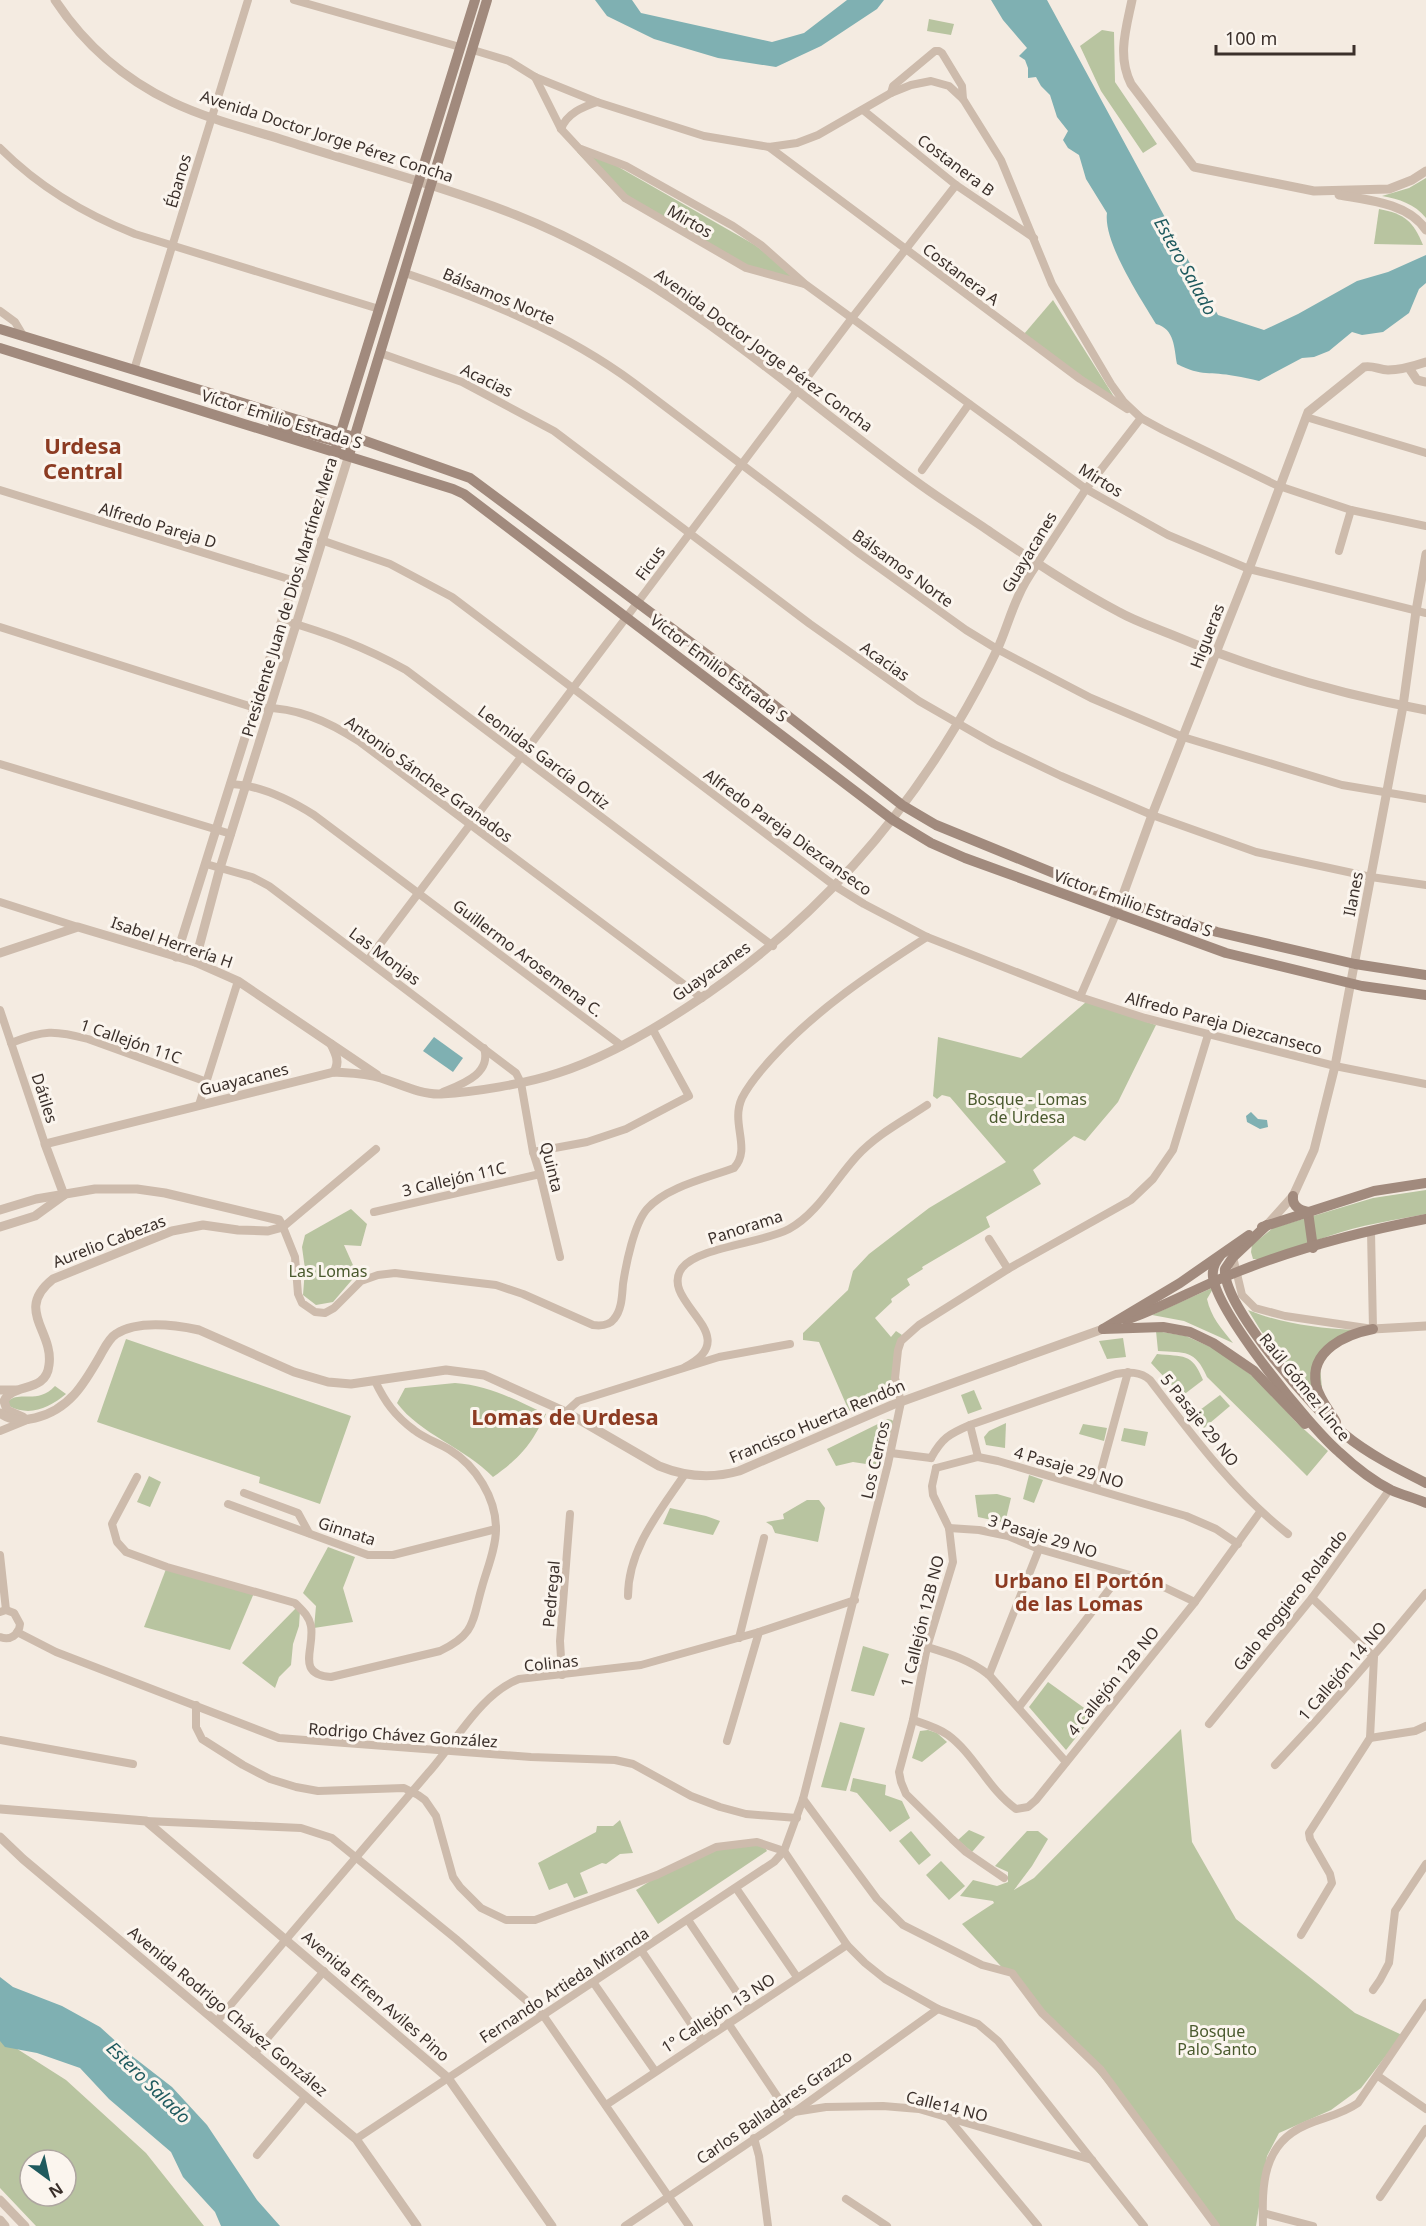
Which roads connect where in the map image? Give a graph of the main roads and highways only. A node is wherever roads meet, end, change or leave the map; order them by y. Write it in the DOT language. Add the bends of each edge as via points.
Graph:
graph roads {
  1 [pos="475,0"];
  2 [pos="487,0"];
  3 [pos="0,329"];
  4 [pos="24,336"];
  5 [pos="58,346"];
  6 [pos="0,347"];
  7 [pos="27,357"];
  8 [pos="354,437"];
  9 [pos="337,442"];
  10 [pos="349,455"];
  11 [pos="507,506"];
  12 [pos="495,520"];
  13 [pos="756,691"];
  14 [pos="744,706"];
  15 [pos="1028,861"];
  16 [pos="1013,875"];
  17 [pos="1231,935"];
  18 [pos="1226,953"];
  19 [pos="1426,975"];
  20 [pos="1426,995"];
  21 [pos="1426,1183"];
  22 [pos="1293,1196"];
  23 [pos="1308,1212"];
  24 [pos="1426,1220"];
  25 [pos="1313,1248"];
  26 [pos="1228,1254"];
  27 [pos="1209,1267"];
  28 [pos="1225,1277"];
  29 [pos="1215,1282"];
  30 [pos="1103,1329"];
  31 [pos="1373,1329"];
  32 [pos="1344,1435"];
  33 [pos="1338,1452"];
  34 [pos="1426,1483"];
  35 [pos="1426,1503"];
  1 -- 9 [label="main road, Presidente Juan de Dios Martínez Mera"];
  2 -- 8 [label="main road, Presidente Juan de Dios Martínez Mera"];
  3 -- 4 [label="main road, Víctor Emilio Estrada S"];
  4 -- 5 [label="main road, Víctor Emilio Estrada S"];
  4 -- 6 [label="main road" via="17,348"];
  5 -- 7 [label="main road" via="34,346"];
  5 -- 9 [label="main road, Víctor Emilio Estrada S"];
  6 -- 7 [label="main road, Víctor Emilio Estrada S"];
  7 -- 9 [label="main road, Víctor Emilio Estrada S" via="249,424 265,422"];
  8 -- 9 [label="main road, Víctor Emilio Estrada S"];
  8 -- 10 [label="main road, Presidente Juan de Dios Martínez Mera"];
  8 -- 11 [label="main road, Víctor Emilio Estrada S" via="470,478"];
  9 -- 10 [label="main road, Víctor Emilio Estrada S"];
  10 -- 12 [label="main road, Víctor Emilio Estrada S" via="453,489"];
  11 -- 12 [label="main road"];
  11 -- 13 [label="main road, Víctor Emilio Estrada S"];
  12 -- 14 [label="main road, Víctor Emilio Estrada S"];
  13 -- 14 [label="main road"];
  13 -- 15 [label="main road, Víctor Emilio Estrada S" via="902,805 936,825"];
  14 -- 16 [label="main road, Víctor Emilio Estrada S" via="893,820 931,843"];
  15 -- 16 [label="main road"];
  15 -- 17 [label="main road, Víctor Emilio Estrada S" via="1122,901"];
  16 -- 18 [label="main road, Víctor Emilio Estrada S"];
  17 -- 18 [label="main road"];
  17 -- 19 [label="main road, Víctor Emilio Estrada S" via="1355,964"];
  18 -- 20 [label="main road, Víctor Emilio Estrada S" via="1351,983"];
  21 -- 23 [label="main road" via="1374,1191"];
  22 -- 23 [label="main road" via="1296,1207"];
  23 -- 25 [label="main road"];
  23 -- 26 [label="main road" via="1267,1225"];
  24 -- 25 [label="main road"];
  25 -- 28 [label="main road"];
  26 -- 27 [label="main road"];
  26 -- 28 [label="main road"];
  27 -- 28 [label="main road"];
  27 -- 29 [label="main road, Raúl Gómez Lince"];
  27 -- 30 [label="main road"];
  28 -- 29 [label="main road"];
  28 -- 32 [label="main road, Raúl Gómez Lince" via="1234,1302 1251,1328 1312,1405"];
  29 -- 30 [label="main road"];
  29 -- 33 [label="main road, Raúl Gómez Lince" via="1234,1323 1301,1411"];
  30 -- 33 [label="main road" via="1163,1327 1190,1332 1213,1343 1254,1371"];
  31 -- 32 [label="main road" via="1338,1340 1318,1367 1316,1384 1320,1395"];
  32 -- 34 [label="main road, Raúl Gómez Lince"];
  33 -- 35 [label="main road, Raúl Gómez Lince" via="1390,1489"];
}
